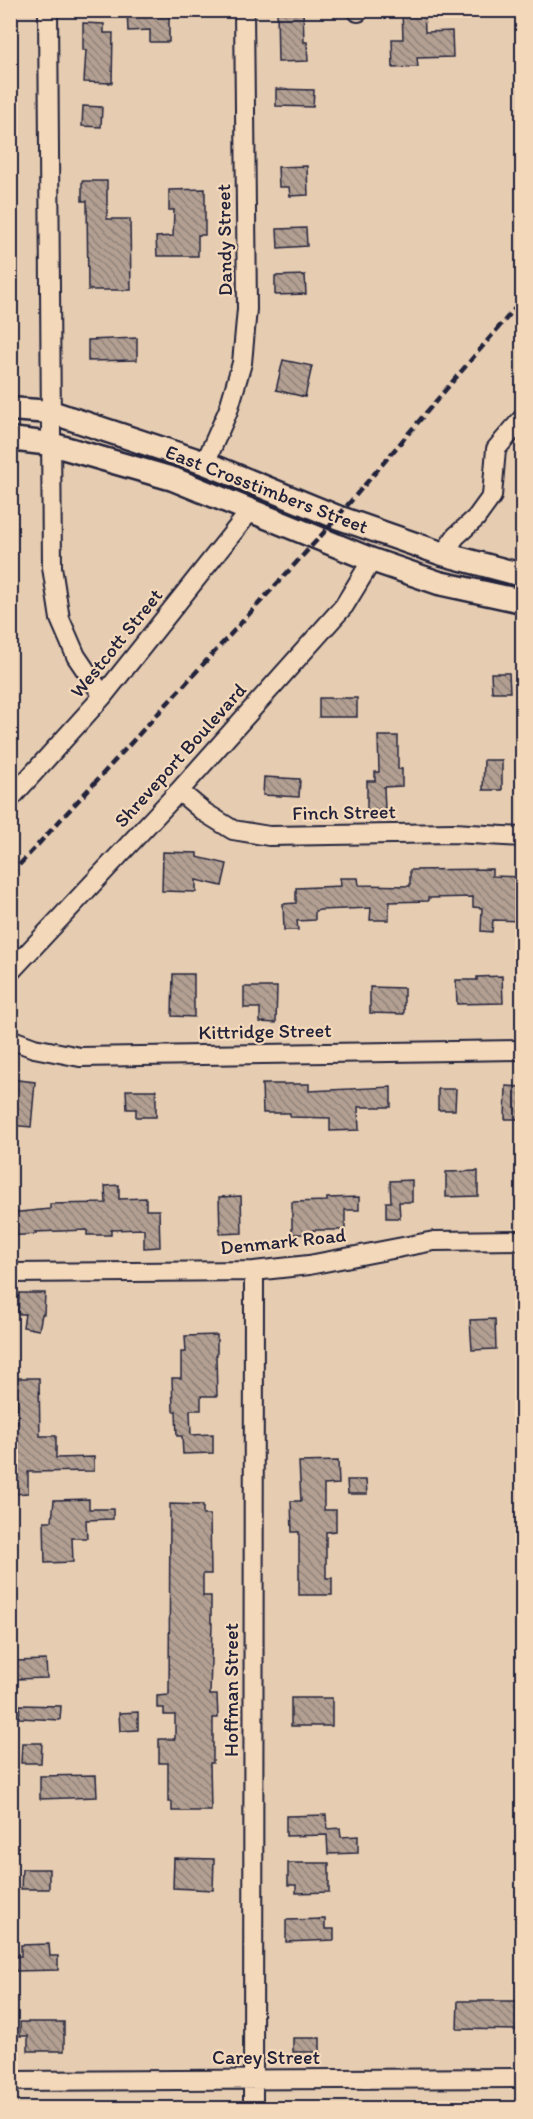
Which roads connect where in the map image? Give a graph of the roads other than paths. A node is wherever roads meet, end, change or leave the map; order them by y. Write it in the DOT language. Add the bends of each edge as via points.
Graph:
graph roads {
  1 [pos="48,10"];
  2 [pos="244,10"];
  3 [pos="10,409"];
  4 [pos="51,412"];
  5 [pos="522,419"];
  6 [pos="10,439"];
  7 [pos="51,444"];
  8 [pos="205,463"];
  9 [pos="251,510"];
  10 [pos="443,554"];
  11 [pos="372,560"];
  12 [pos="522,575"];
  13 [pos="522,601"];
  14 [pos="103,696"];
  15 [pos="179,791"];
  16 [pos="10,799"];
  17 [pos="522,837"];
  18 [pos="10,972"];
  19 [pos="10,1039"];
  20 [pos="522,1050"];
  21 [pos="522,1240"];
  22 [pos="254,1271"];
  23 [pos="10,1273"];
  24 [pos="522,2078"];
  25 [pos="253,2080"];
  26 [pos="10,2081"];
  27 [pos="253,2109"];
  1 -- 4 [label="street"];
  2 -- 8 [label="street, Dandy Street" via="247,309 242,363 228,411"];
  3 -- 4 [label="main road, East Crosstimbers Street"];
  4 -- 7 [label="street"];
  4 -- 8 [label="main road, East Crosstimbers Street"];
  5 -- 10 [label="street" via="496,449 492,496"];
  6 -- 7 [label="main road, East Crosstimbers Street"];
  7 -- 9 [label="main road, East Crosstimbers Street" via="173,479"];
  7 -- 14 [label="street" via="52,567 60,620 76,656"];
  8 -- 10 [label="main road, East Crosstimbers Street"];
  9 -- 11 [label="main road, East Crosstimbers Street"];
  9 -- 14 [label="street, Westcott Street"];
  10 -- 12 [label="main road, East Crosstimbers Street"];
  11 -- 13 [label="main road, East Crosstimbers Street" via="439,583"];
  11 -- 15 [label="street, Shreveport Boulevard" via="344,606"];
  14 -- 16 [label="street, Westcott Street"];
  15 -- 17 [label="street, Finch Street" via="233,830 269,836 454,833"];
  15 -- 18 [label="street, Shreveport Boulevard"];
  19 -- 20 [label="street, Kittridge Street" via="80,1057"];
  21 -- 22 [label="street, Denmark Road" via="434,1241"];
  22 -- 23 [label="street, Denmark Road"];
  22 -- 25 [label="street, Hoffman Street"];
  24 -- 25 [label="street, Carey Street"];
  25 -- 26 [label="street, Carey Street"];
  25 -- 27 [label="street, Hoffman Street"];
}
